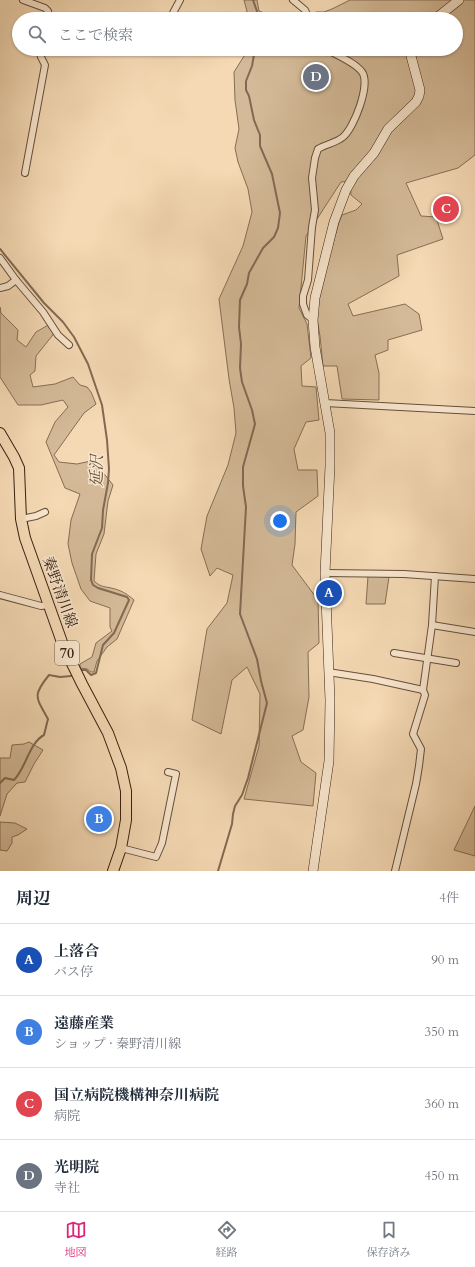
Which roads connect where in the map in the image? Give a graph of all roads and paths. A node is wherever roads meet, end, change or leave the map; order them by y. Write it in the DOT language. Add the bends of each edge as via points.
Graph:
graph roads {
  1 [pos="23,0"];
  2 [pos="180,0"];
  3 [pos="293,0"];
  4 [pos="459,0"];
  5 [pos="48,12"];
  6 [pos="173,12"];
  7 [pos="306,12"];
  8 [pos="444,12"];
  9 [pos="42,56"];
  10 [pos="338,56"];
  11 [pos="411,56"];
  12 [pos="26,173"];
  13 [pos="0,258"];
  14 [pos="16,280"];
  15 [pos="0,288"];
  16 [pos="313,320"];
  17 [pos="69,345"];
  18 [pos="325,403"];
  19 [pos="475,411"];
  20 [pos="1,436"];
  21 [pos="46,512"];
  22 [pos="21,519"];
  23 [pos="325,573"];
  24 [pos="435,576"];
  25 [pos="475,578"];
  26 [pos="0,595"];
  27 [pos="49,605"];
  28 [pos="432,625"];
  29 [pos="475,632"];
  30 [pos="394,653"];
  31 [pos="428,658"];
  32 [pos="456,663"];
  33 [pos="328,672"];
  34 [pos="423,690"];
  35 [pos="168,772"];
  36 [pos="121,848"];
  37 [pos="113,871"];
  38 [pos="313,871"];
  39 [pos="395,871"];
  1 -- 5 [label="street" via="45,8"];
  2 -- 6 [label="street"];
  3 -- 7 [label="street"];
  4 -- 8 [label="street"];
  9 -- 12 [label="street" via="45,65"];
  10 -- 16 [label="street" via="358,67 364,76 364,83 358,112 348,132 336,142 318,149 315,158 312,178 315,210 308,280 303,300 307,315"];
  11 -- 16 [label="street" via="420,96 388,129 374,153 354,176 346,190 327,249 315,298"];
  13 -- 14 [label="street"];
  14 -- 15 [label="street"];
  14 -- 17 [label="street" via="43,312 58,335"];
  16 -- 18 [label="street"];
  18 -- 19 [label="street"];
  18 -- 23 [label="street" via="330,433"];
  20 -- 22 [label="main road, 秦野清川線 / 70" via="19,468"];
  21 -- 22 [label="street"];
  22 -- 27 [label="main road, 秦野清川線 / 70" via="28,547"];
  23 -- 24 [label="street"];
  23 -- 33 [label="street"];
  24 -- 25 [label="street"];
  24 -- 28 [label="street"];
  26 -- 27 [label="street" via="40,606"];
  27 -- 36 [label="main road, 秦野清川線 / 70" via="63,645 108,733 121,768 126,791 126,820"];
  28 -- 29 [label="street"];
  28 -- 31 [label="street"];
  30 -- 31 [label="street"];
  31 -- 32 [label="street"];
  31 -- 34 [label="street"];
  33 -- 34 [label="street"];
  33 -- 38 [label="street" via="329,761"];
  34 -- 39 [label="street" via="425,695 413,734 421,749 417,778"];
  35 -- 36 [label="street" via="176,774 162,843 156,857"];
  36 -- 37 [label="main road, 秦野清川線 / 70"];
}
